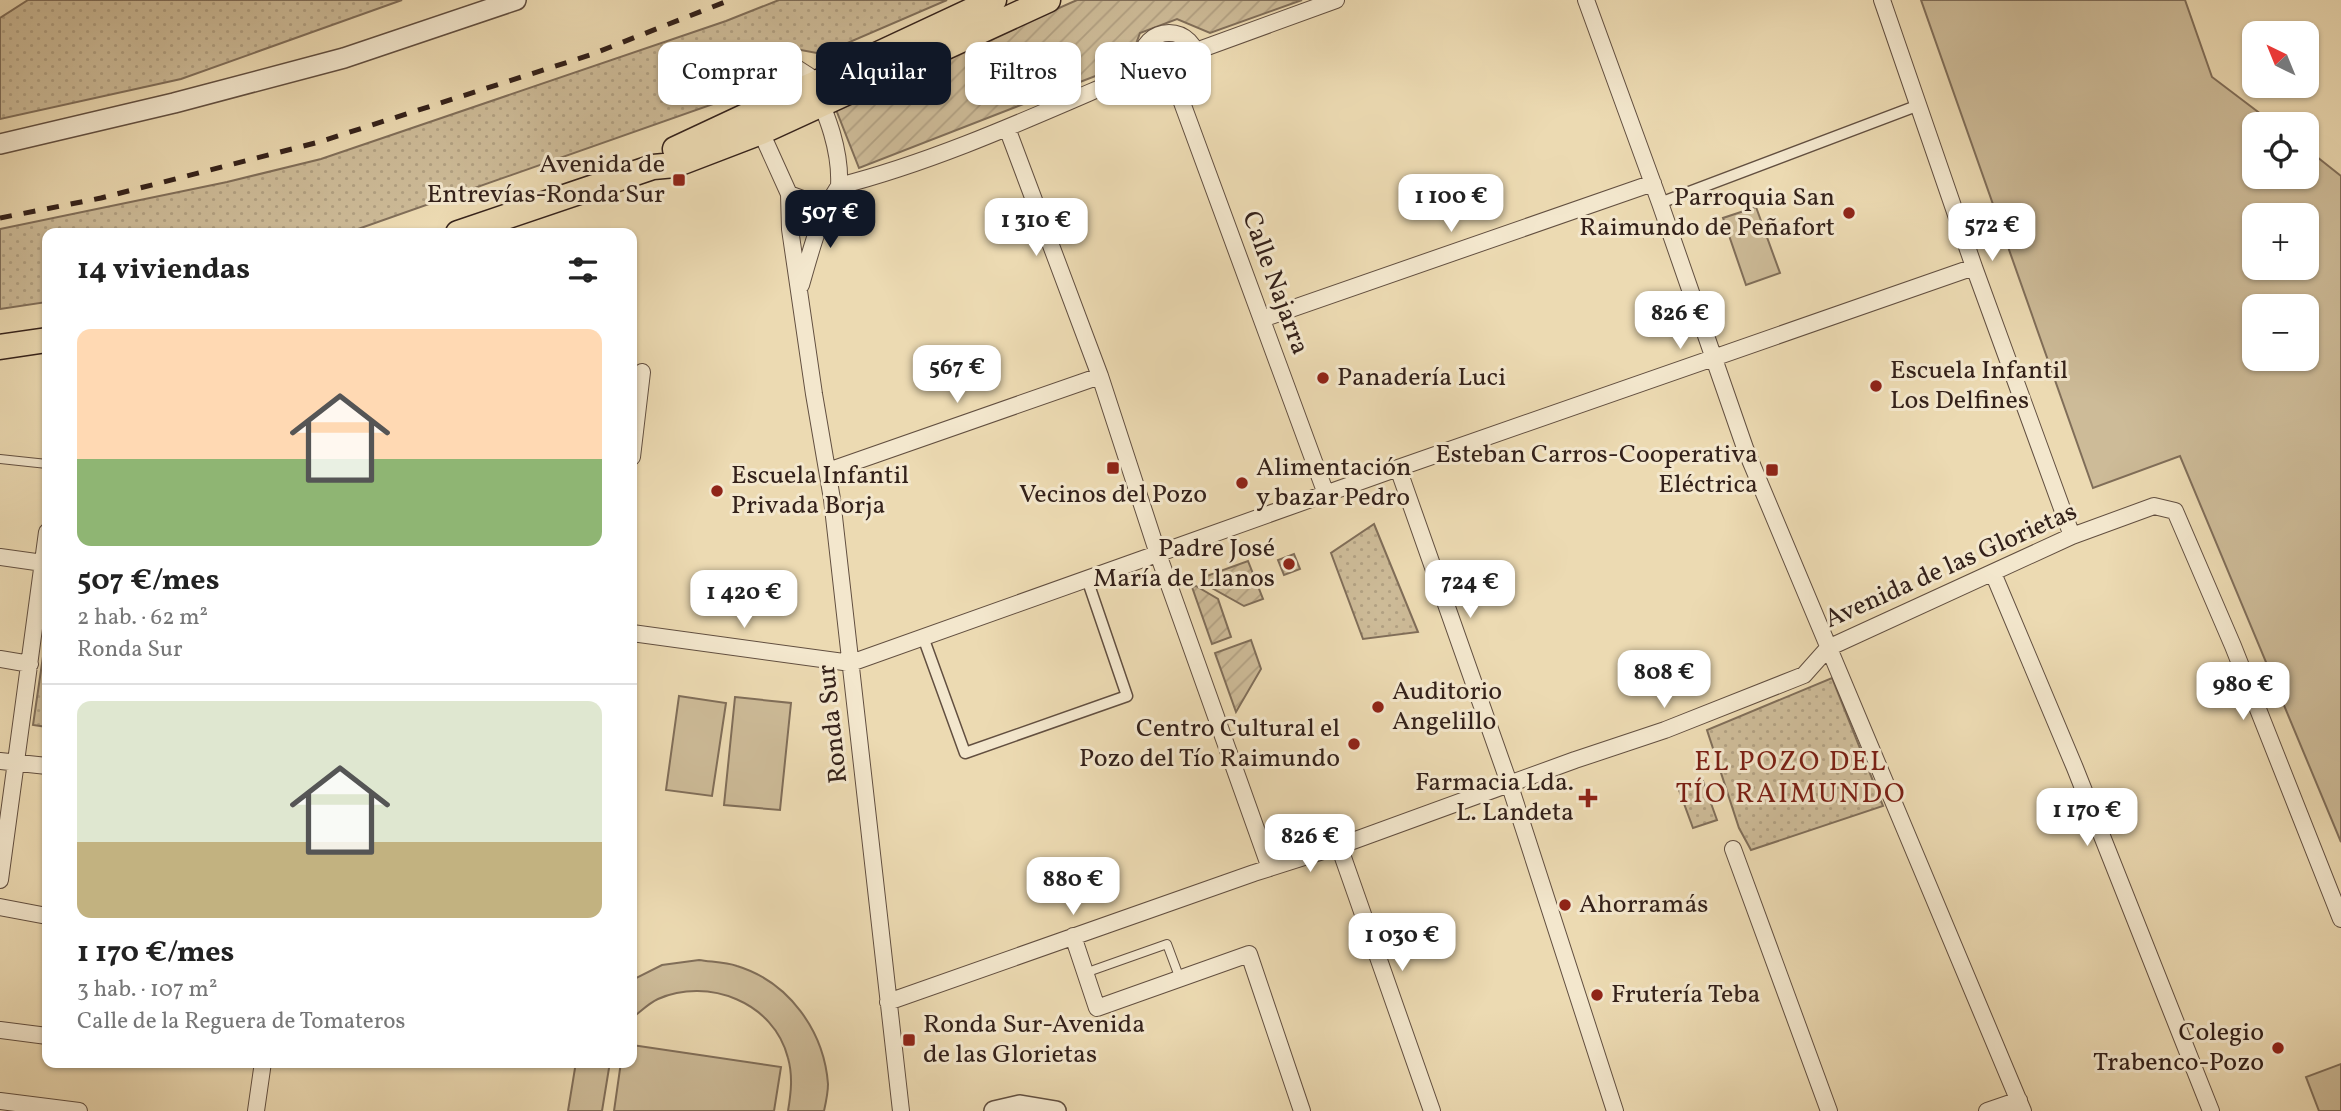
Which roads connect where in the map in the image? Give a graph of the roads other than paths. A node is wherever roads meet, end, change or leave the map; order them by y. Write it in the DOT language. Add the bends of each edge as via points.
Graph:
graph roads {
  1 [pos="516,0"];
  2 [pos="994,0"];
  3 [pos="1048,0"];
  4 [pos="1336,0"];
  5 [pos="1586,0"];
  6 [pos="1882,0"];
  7 [pos="915,42"];
  8 [pos="944,42"];
  9 [pos="1149,42"];
  10 [pos="1192,42"];
  11 [pos="1211,46"];
  12 [pos="1095,90"];
  13 [pos="816,94"];
  14 [pos="823,105"];
  15 [pos="1183,105"];
  16 [pos="1919,105"];
  17 [pos="758,123"];
  18 [pos="1007,128"];
  19 [pos="0,144"];
  20 [pos="1653,183"];
  21 [pos="835,192"];
  22 [pos="789,194"];
  23 [pos="1660,203"];
  24 [pos="473,228"];
  25 [pos="1974,267"];
  26 [pos="799,290"];
  27 [pos="1262,319"];
  28 [pos="42,341"];
  29 [pos="0,347"];
  30 [pos="1714,358"];
  31 [pos="642,372"];
  32 [pos="1100,376"];
  33 [pos="637,414"];
  34 [pos="0,459"];
  35 [pos="42,463"];
  36 [pos="1398,468"];
  37 [pos="828,471"];
  38 [pos="1326,494"];
  39 [pos="2072,536"];
  40 [pos="1158,554"];
  41 [pos="0,557"];
  42 [pos="42,563"];
  43 [pos="1993,573"];
  44 [pos="1087,579"];
  45 [pos="42,594"];
  46 [pos="41,624"];
  47 [pos="637,634"];
  48 [pos="923,637"];
  49 [pos="1828,648"];
  50 [pos="0,659"];
  51 [pos="851,663"];
  52 [pos="30,664"];
  53 [pos="8,762"];
  54 [pos="42,765"];
  55 [pos="1509,783"];
  56 [pos="1339,846"];
  57 [pos="1733,849"];
  58 [pos="1269,868"];
  59 [pos="0,880"];
  60 [pos="0,907"];
  61 [pos="42,915"];
  62 [pos="2341,919"];
  63 [pos="1073,936"];
  64 [pos="1085,973"];
  65 [pos="1180,979"];
  66 [pos="888,1002"];
  67 [pos="0,1030"];
  68 [pos="42,1035"];
  69 [pos="262,1068"];
  70 [pos="0,1101"];
  71 [pos="2021,1105"];
  72 [pos="79,1111"];
  73 [pos="256,1111"];
  74 [pos="901,1111"];
  75 [pos="994,1111"];
  76 [pos="1056,1111"];
  77 [pos="1302,1111"];
  78 [pos="1432,1111"];
  79 [pos="1615,1111"];
  80 [pos="1829,1111"];
  81 [pos="1987,1111"];
  82 [pos="2211,1111"];
  1 -- 19 [label="street" via="344,58"];
  2 -- 7 [label="main road"];
  3 -- 8 [label="main road"];
  4 -- 11 [label="street"];
  5 -- 20 [label="street"];
  6 -- 16 [label="street"];
  9 -- 10 [label="street" via="1170,32"];
  12 -- 18 [label="street"];
  13 -- 17 [label="main road"];
  14 -- 21 [label="street, Ronda Sur" via="840,169"];
  15 -- 27 [label="street, Calle Najarra"];
  16 -- 23 [label="street"];
  16 -- 25 [label="street"];
  17 -- 22 [label="street, Ronda Sur"];
  17 -- 24 [label="main road" via="676,148 653,167"];
  18 -- 21 [label="street"];
  18 -- 32 [label="street"];
  20 -- 23 [label="street"];
  20 -- 27 [label="street"];
  21 -- 22 [label="street" via="816,204"];
  21 -- 26 [label="street, Ronda Sur" via="816,233"];
  22 -- 26 [label="street, Ronda Sur"];
  23 -- 30 [label="street"];
  25 -- 30 [label="street"];
  25 -- 39 [label="street"];
  26 -- 37 [label="street, Ronda Sur"];
  27 -- 38 [label="street, Calle Najarra"];
  28 -- 29 [label="main road"];
  30 -- 36 [label="street"];
  30 -- 49 [label="street" via="1745,448"];
  31 -- 33 [label="street"];
  32 -- 37 [label="street"];
  32 -- 40 [label="street"];
  34 -- 35 [label="lane"];
  36 -- 38 [label="street"];
  36 -- 55 [label="street"];
  37 -- 51 [label="street, Ronda Sur"];
  38 -- 40 [label="street"];
  39 -- 43 [label="street, Avenida de las Glorietas"];
  39 -- 62 [label="street, Avenida de las Glorietas" via="2154,506 2175,511"];
  40 -- 44 [label="street"];
  40 -- 58 [label="street"];
  41 -- 42 [label="street"];
  43 -- 49 [label="street, Avenida de las Glorietas"];
  43 -- 82 [label="street"];
  44 -- 48 [label="street"];
  44 -- 48 [label="street" via="1126,696 965,753"];
  45 -- 46 [label="street"];
  46 -- 52 [label="street"];
  47 -- 51 [label="street"];
  48 -- 51 [label="street"];
  49 -- 55 [label="street, Avenida de las Glorietas" via="1804,675 1665,730"];
  49 -- 71 [label="street"];
  50 -- 52 [label="street"];
  51 -- 66 [label="street, Ronda Sur"];
  52 -- 53 [label="street"];
  53 -- 54 [label="street"];
  53 -- 59 [label="street"];
  55 -- 56 [label="street, Avenida de las Glorietas"];
  55 -- 79 [label="street"];
  56 -- 58 [label="street, Avenida de las Glorietas"];
  56 -- 78 [label="street"];
  57 -- 80 [label="street"];
  58 -- 63 [label="street, Avenida de las Glorietas"];
  60 -- 61 [label="street"];
  63 -- 64 [label="street"];
  63 -- 66 [label="street, Avenida de las Glorietas"];
  64 -- 65 [label="lane" via="1167,944"];
  64 -- 65 [label="street" via="1097,1008"];
  65 -- 77 [label="street" via="1250,954"];
  66 -- 74 [label="street, Ronda Sur"];
  67 -- 68 [label="street"];
  69 -- 73 [label="street"];
  70 -- 72 [label="street"];
  71 -- 81 [label="street"];
  75 -- 76 [label="street" via="1020,1105"];
}
